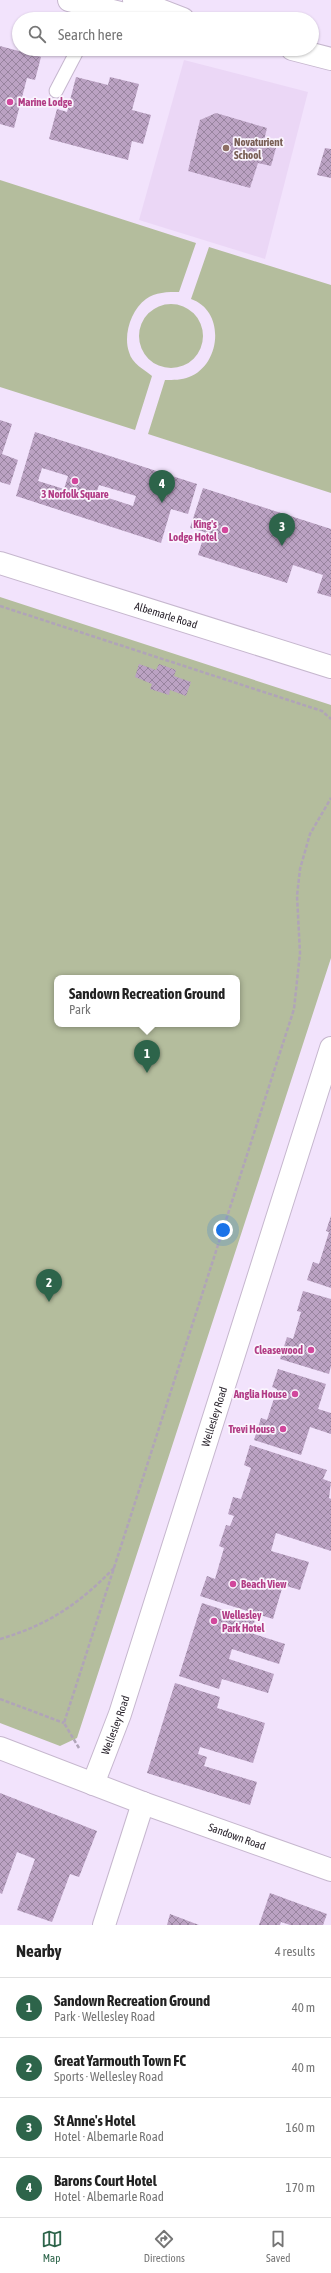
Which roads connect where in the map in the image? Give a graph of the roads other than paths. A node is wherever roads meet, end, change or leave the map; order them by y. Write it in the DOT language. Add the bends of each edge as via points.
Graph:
graph roads {
  1 [pos="69,0"];
  2 [pos="134,0"];
  3 [pos="90,12"];
  4 [pos="165,12"];
  5 [pos="74,56"];
  6 [pos="317,56"];
  7 [pos="331,60"];
  8 [pos="56,91"];
  9 [pos="0,564"];
  10 [pos="331,667"];
  11 [pos="331,1048"];
  12 [pos="0,1748"];
  13 [pos="85,1781"];
  14 [pos="143,1803"];
  15 [pos="331,1870"];
  16 [pos="104,1925"];
  1 -- 3 [label="street"];
  2 -- 4 [label="street"];
  5 -- 8 [label="lane"];
  6 -- 7 [label="street"];
  9 -- 10 [label="street, Albemarle Road"];
  11 -- 13 [label="street, Wellesley Road" via="120,1714"];
  12 -- 13 [label="street, Sandown Road"];
  13 -- 14 [label="street, Sandown Road"];
  14 -- 15 [label="street, Sandown Road"];
  14 -- 16 [label="street"];
}
